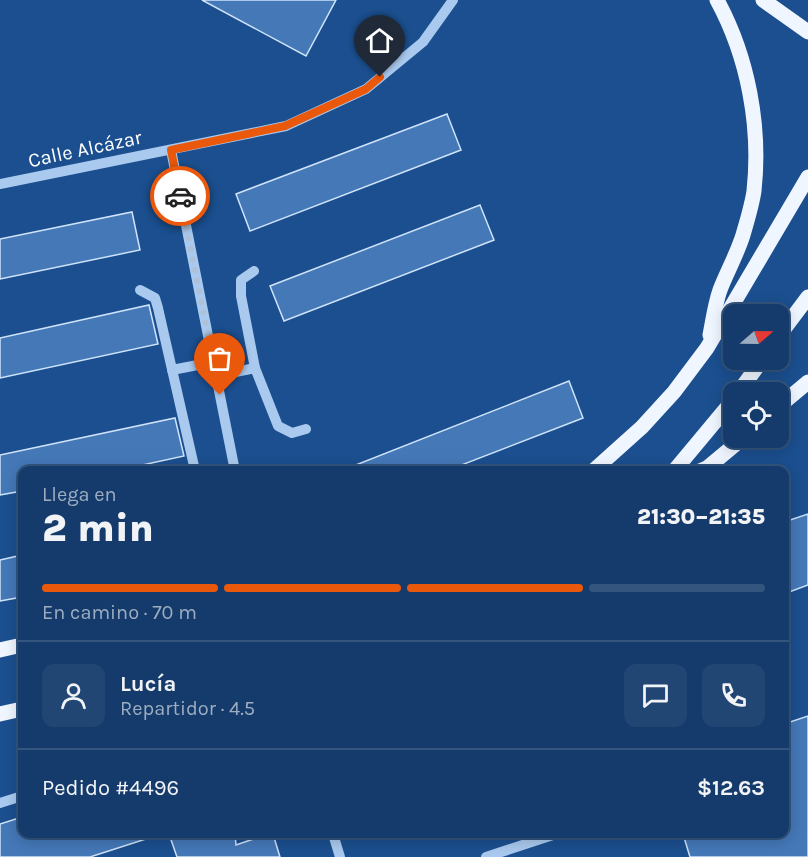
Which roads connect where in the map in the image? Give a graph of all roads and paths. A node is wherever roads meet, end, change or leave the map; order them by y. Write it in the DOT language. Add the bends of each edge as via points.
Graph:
graph roads {
  1 [pos="453,0"];
  2 [pos="717,0"];
  3 [pos="763,0"];
  4 [pos="808,32"];
  5 [pos="171,150"];
  6 [pos="808,177"];
  7 [pos="0,184"];
  8 [pos="254,271"];
  9 [pos="140,290"];
  10 [pos="808,297"];
  11 [pos="789,322"];
  12 [pos="707,348"];
  13 [pos="213,362"];
  14 [pos="255,368"];
  15 [pos="172,370"];
  16 [pos="216,376"];
  17 [pos="808,382"];
  18 [pos="789,398"];
  19 [pos="723,412"];
  20 [pos="306,429"];
  21 [pos="731,448"];
  22 [pos="194,466"];
  23 [pos="234,466"];
  24 [pos="598,466"];
  25 [pos="678,466"];
  26 [pos="709,466"];
  27 [pos="18,646"];
  28 [pos="0,650"];
  29 [pos="18,710"];
  30 [pos="0,714"];
  31 [pos="18,797"];
  32 [pos="0,803"];
  33 [pos="334,838"];
  34 [pos="544,838"];
  35 [pos="340,857"];
  36 [pos="486,857"];
  1 -- 5 [label="street, Calle Alcázar" via="423,42 366,89 285,126"];
  2 -- 12 [label="main road" via="748,83 756,151 754,192 742,237 719,292"];
  3 -- 4 [label="main road"];
  5 -- 7 [label="street, Calle Alcázar"];
  5 -- 13 [label="street"];
  6 -- 12 [label="main road"];
  8 -- 14 [label="street" via="241,280 241,296"];
  9 -- 15 [label="street" via="155,298"];
  10 -- 11 [label="main road"];
  12 -- 24 [label="main road" via="642,427"];
  13 -- 15 [label="street"];
  13 -- 16 [label="street"];
  14 -- 16 [label="street"];
  14 -- 20 [label="street" via="278,426 292,433"];
  15 -- 22 [label="street"];
  16 -- 23 [label="street"];
  17 -- 18 [label="main road"];
  19 -- 25 [label="main road"];
  21 -- 26 [label="main road"];
  27 -- 28 [label="main road"];
  29 -- 30 [label="main road"];
  31 -- 32 [label="street"];
  33 -- 35 [label="street"];
  34 -- 36 [label="street"];
}
